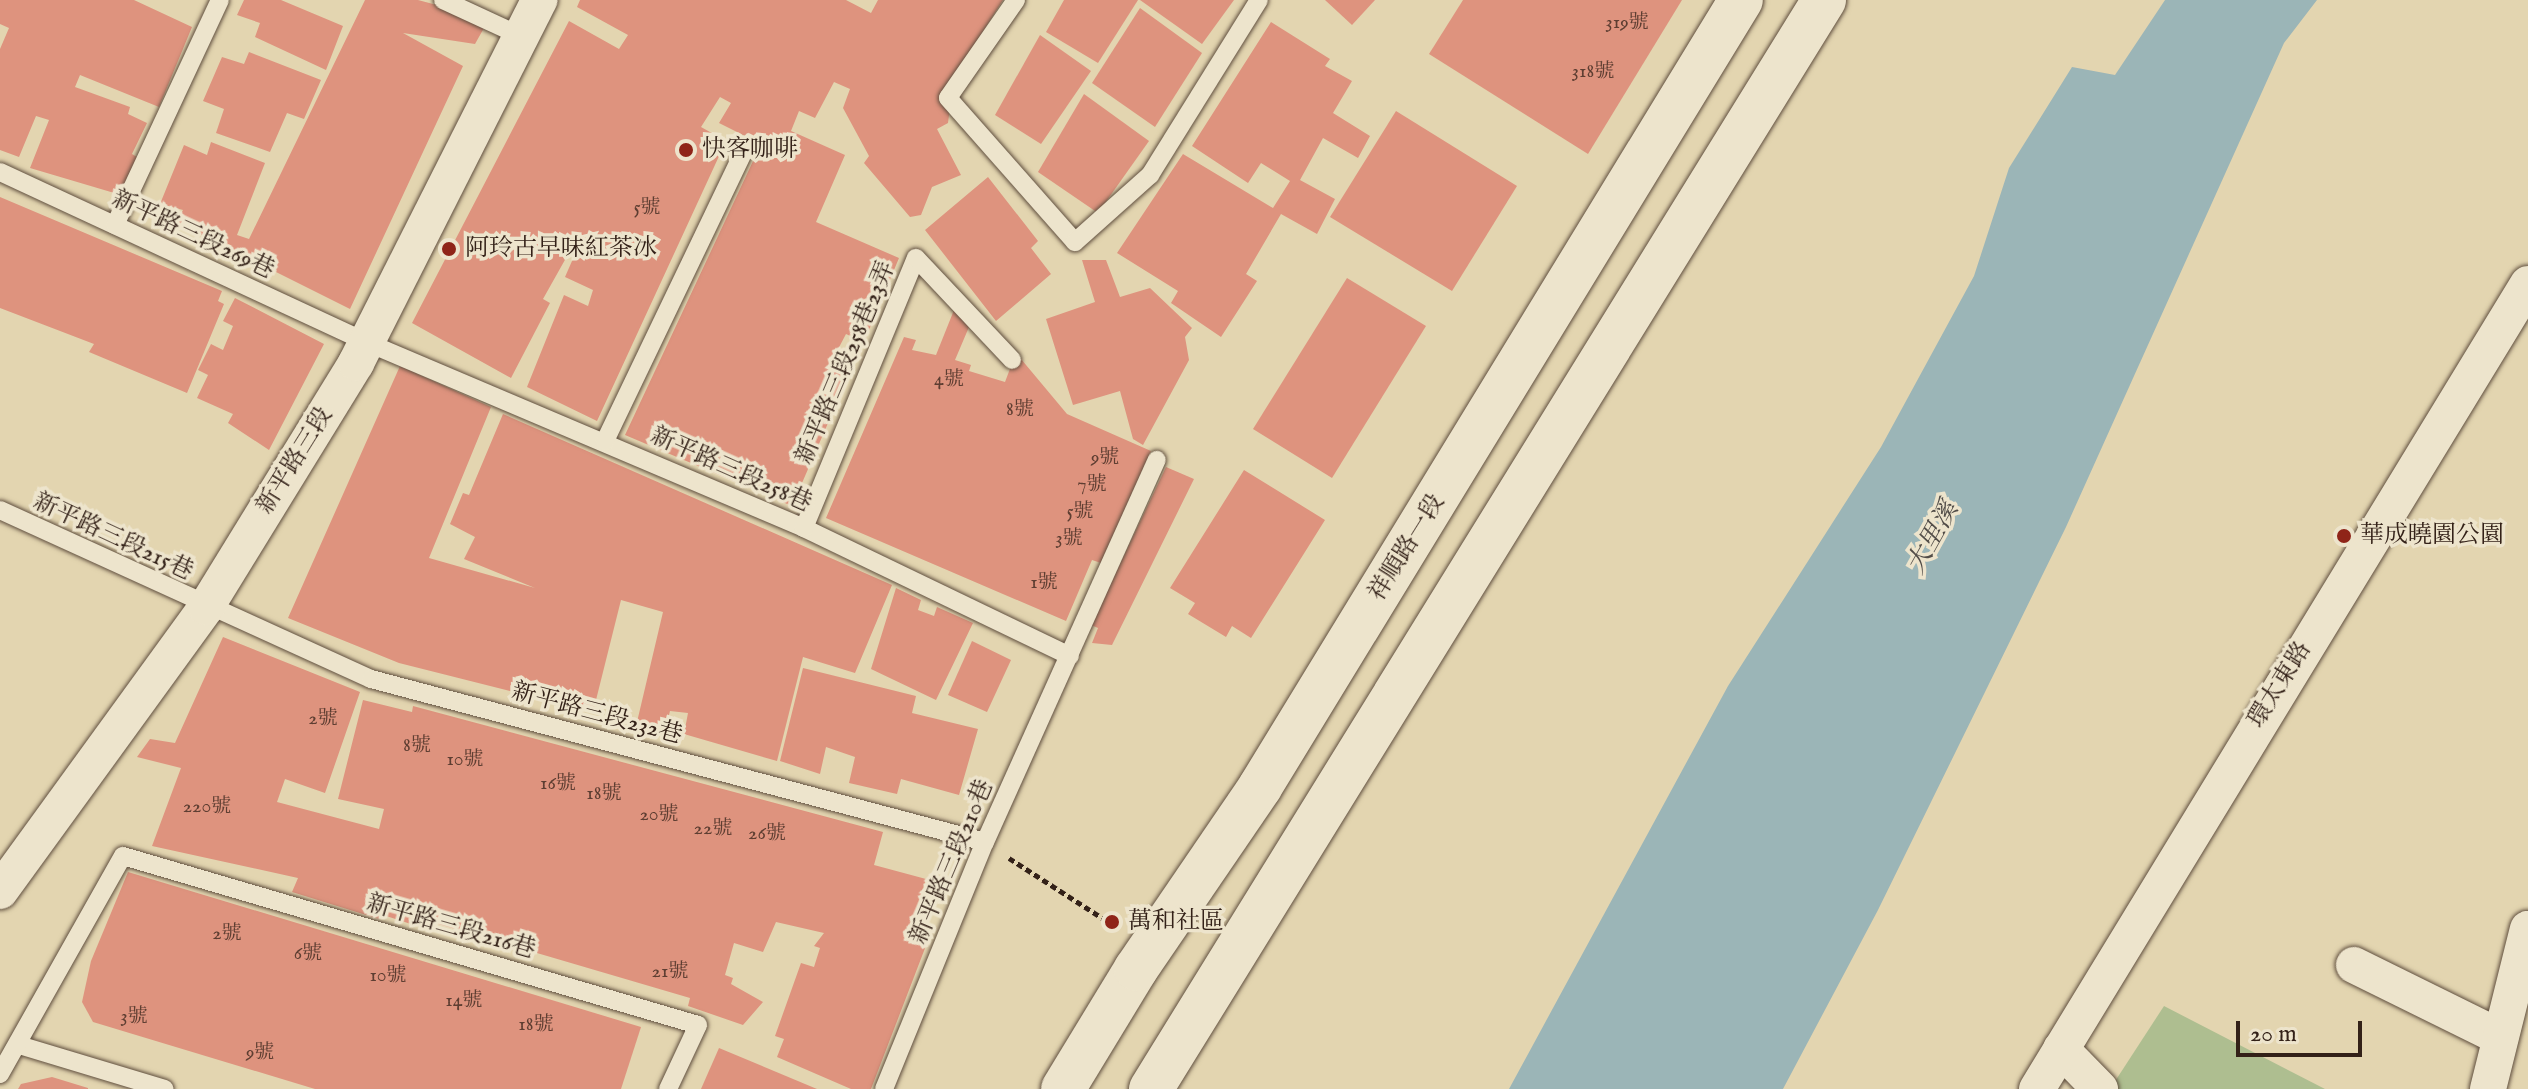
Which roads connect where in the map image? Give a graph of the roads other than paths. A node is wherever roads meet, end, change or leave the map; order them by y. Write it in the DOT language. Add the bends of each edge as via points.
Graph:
graph roads {
  1 [pos="220,0"];
  2 [pos="443,0"];
  3 [pos="539,0"];
  4 [pos="1016,0"];
  5 [pos="1259,0"];
  6 [pos="1741,0"];
  7 [pos="1824,0"];
  8 [pos="521,36"];
  9 [pos="745,149"];
  10 [pos="0,172"];
  11 [pos="115,225"];
  12 [pos="2528,284"];
  13 [pos="366,342"];
  14 [pos="1012,360"];
  15 [pos="605,441"];
  16 [pos="1157,460"];
  17 [pos="0,510"];
  18 [pos="804,528"];
  19 [pos="206,607"];
  20 [pos="1070,656"];
  21 [pos="985,842"];
  22 [pos="0,891"];
  23 [pos="2528,929"];
  24 [pos="2354,965"];
  25 [pos="2500,1037"];
  26 [pos="19,1045"];
  27 [pos="2061,1049"];
  28 [pos="0,1074"];
  29 [pos="165,1089"];
  30 [pos="668,1089"];
  31 [pos="884,1089"];
  32 [pos="1063,1089"];
  33 [pos="1151,1089"];
  34 [pos="2037,1089"];
  35 [pos="2100,1089"];
  36 [pos="2488,1089"];
  1 -- 11 [label="lane"];
  2 -- 8 [label="lane"];
  3 -- 8 [label="street, 新平路三段"];
  4 -- 5 [label="lane" via="948,98 1075,242 1150,175"];
  6 -- 32 [label="street, 祥順路一段" via="1260,787"];
  7 -- 33 [label="street"];
  8 -- 13 [label="street, 新平路三段"];
  9 -- 15 [label="lane"];
  10 -- 11 [label="lane, 新平路三段269巷"];
  11 -- 13 [label="lane, 新平路三段269巷"];
  12 -- 27 [label="street, 環太東路"];
  13 -- 15 [label="lane, 新平路三段258巷"];
  13 -- 19 [label="street, 新平路三段"];
  14 -- 18 [label="lane, 新平路三段258巷23弄" via="916,258"];
  15 -- 18 [label="lane, 新平路三段258巷"];
  16 -- 20 [label="lane, 新平路三段210巷"];
  17 -- 19 [label="lane, 新平路三段215巷"];
  18 -- 20 [label="lane, 新平路三段258巷"];
  19 -- 21 [label="lane, 新平路三段232巷" via="371,679"];
  19 -- 22 [label="street, 新平路三段"];
  20 -- 21 [label="lane, 新平路三段210巷"];
  21 -- 31 [label="lane, 新平路三段210巷"];
  23 -- 25 [label="street"];
  24 -- 25 [label="street"];
  25 -- 36 [label="street"];
  26 -- 28 [label="lane"];
  26 -- 29 [label="lane"];
  26 -- 30 [label="lane, 新平路三段216巷" via="123,856 698,1025"];
  27 -- 34 [label="street, 環太東路"];
  27 -- 35 [label="street"];
}
